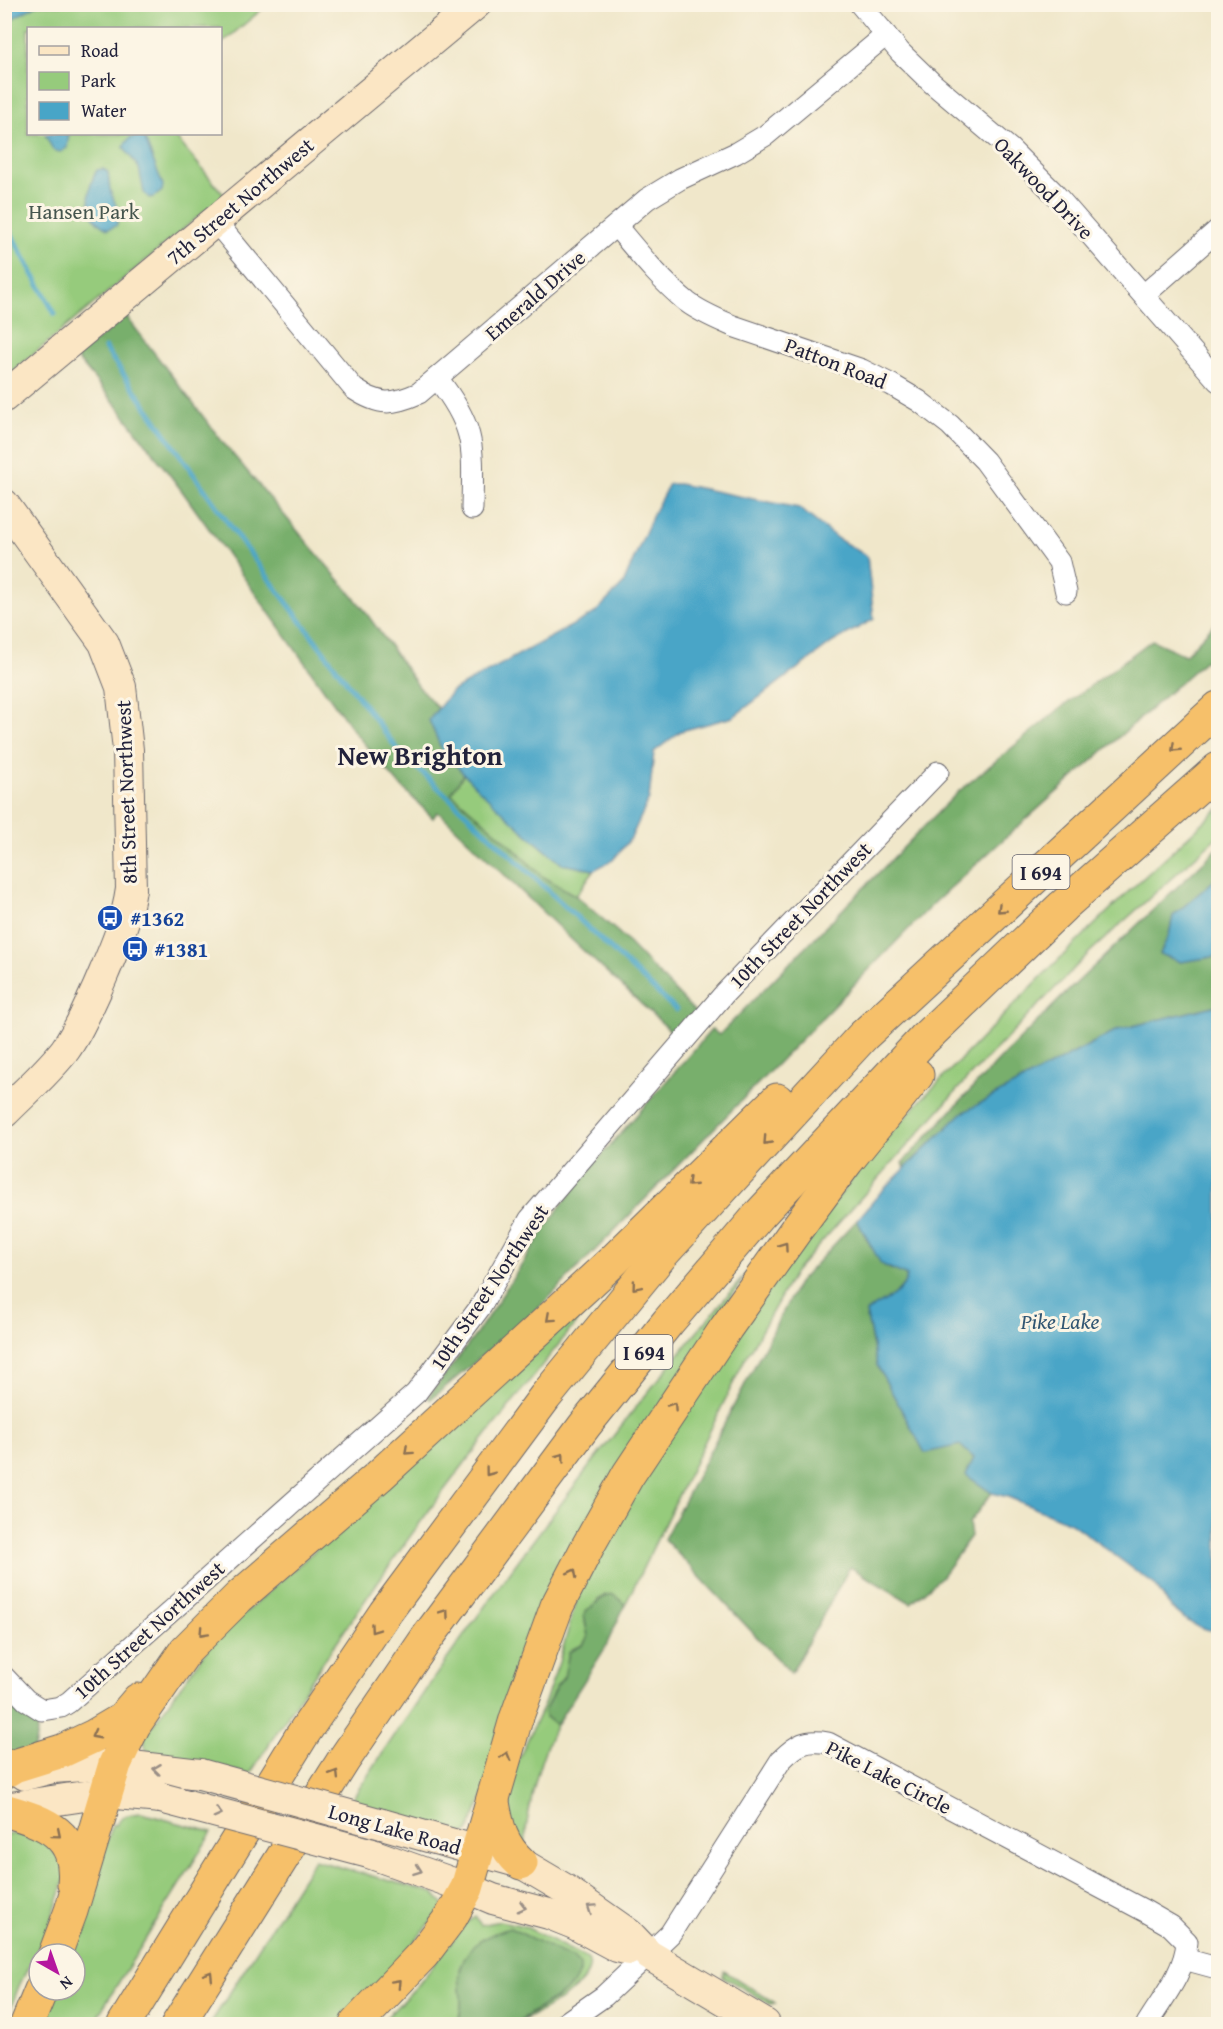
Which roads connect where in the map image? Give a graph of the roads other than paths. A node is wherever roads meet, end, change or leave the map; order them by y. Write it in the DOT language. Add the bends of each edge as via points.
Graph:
graph roads {
  1 [pos="476,4"];
  2 [pos="860,4"];
  3 [pos="886,35"];
  4 [pos="216,222"];
  5 [pos="616,226"];
  6 [pos="1218,230"];
  7 [pos="1144,295"];
  8 [pos="438,378"];
  9 [pos="1218,381"];
  10 [pos="4,397"];
  11 [pos="4,504"];
  12 [pos="472,509"];
  13 [pos="1066,592"];
  14 [pos="1218,708"];
  15 [pos="1218,771"];
  16 [pos="938,772"];
  17 [pos="863,1036"];
  18 [pos="4,1113"];
  19 [pos="171,1670"];
  20 [pos="4,1677"];
  21 [pos="4,1772"];
  22 [pos="110,1778"];
  23 [pos="4,1780"];
  24 [pos="493,1802"];
  25 [pos="4,1809"];
  26 [pos="478,1853"];
  27 [pos="520,1863"];
  28 [pos="467,1888"];
  29 [pos="71,1911"];
  30 [pos="59,1942"];
  31 [pos="649,1955"];
  32 [pos="1184,1959"];
  33 [pos="1217,1968"];
  34 [pos="36,2002"];
  35 [pos="27,2025"];
  36 [pos="124,2025"];
  37 [pos="178,2025"];
  38 [pos="356,2025"];
  39 [pos="564,2025"];
  40 [pos="765,2025"];
  41 [pos="1147,2025"];
  1 -- 4 [label="street, 7th Street Northwest"];
  2 -- 3 [label="street, Oakwood Drive"];
  3 -- 5 [label="street, Emerald Drive" via="766,135 647,199"];
  3 -- 7 [label="street, Oakwood Drive" via="932,83 1009,148 1054,193"];
  4 -- 8 [label="street, Emerald Drive" via="354,389 377,401 392,403 419,393"];
  4 -- 10 [label="street, 7th Street Northwest"];
  5 -- 8 [label="street, Emerald Drive"];
  5 -- 13 [label="street, Patton Road" via="667,283 697,308 733,326 862,370 920,401 950,425 985,461 1059,562"];
  6 -- 7 [label="street"];
  7 -- 9 [label="street, Oakwood Drive"];
  8 -- 12 [label="street" via="464,418 471,439"];
  11 -- 18 [label="street, 8th Street Northwest" via="104,642 121,687 129,750 131,889 122,931 80,1026 50,1068"];
  14 -- 17 [label="highway, I 694, one-way"];
  24 -- 15 [label="highway, one-way" via="516,1719 557,1606 574,1571 628,1475 777,1256 846,1161 931,1059"];
  37 -- 15 [label="highway, I 694, one-way" via="343,1761 415,1655 585,1425 675,1314 788,1183 924,1039 1063,906"];
  16 -- 20 [label="street, 10th Street Northwest" via="725,993 530,1219 481,1306 416,1393 75,1698 61,1707 42,1710"];
  17 -- 19 [label="highway, one-way" via="772,1104 612,1262 461,1402 218,1616"];
  17 -- 36 [label="highway, I 694, one-way" via="662,1254 545,1397 454,1517 301,1737"];
  19 -- 21 [label="highway, one-way" via="121,1720 62,1751"];
  19 -- 22 [label="highway" via="134,1725"];
  22 -- 23 [label="street" via="52,1768"];
  22 -- 25 [label="street"];
  26 -- 22 [label="street, Long Lake Road, one-way, bridge" via="200,1774"];
  22 -- 28 [label="street, Long Lake Road, one-way, bridge" via="161,1798 369,1853"];
  22 -- 29 [label="highway"];
  24 -- 26 [label="highway"];
  24 -- 27 [label="highway" via="501,1839"];
  25 -- 29 [label="highway, one-way" via="43,1823 69,1845 75,1873"];
  26 -- 27 [label="street, Long Lake Road"];
  26 -- 28 [label="highway"];
  31 -- 27 [label="street, Long Lake Road, one-way" via="629,1934"];
  28 -- 31 [label="street, Long Lake Road, one-way" via="549,1914 617,1947"];
  38 -- 28 [label="highway, one-way" via="423,1954"];
  29 -- 30 [label="highway"];
  31 -- 32 [label="street, Pike Lake Circle" via="670,1934 781,1760 813,1740 828,1743 1171,1926 1187,1942"];
  31 -- 39 [label="street" via="604,1996"];
  31 -- 40 [label="street, Long Lake Road"];
  32 -- 33 [label="street"];
  32 -- 41 [label="street"];
  34 -- 35 [label="highway"];
}
